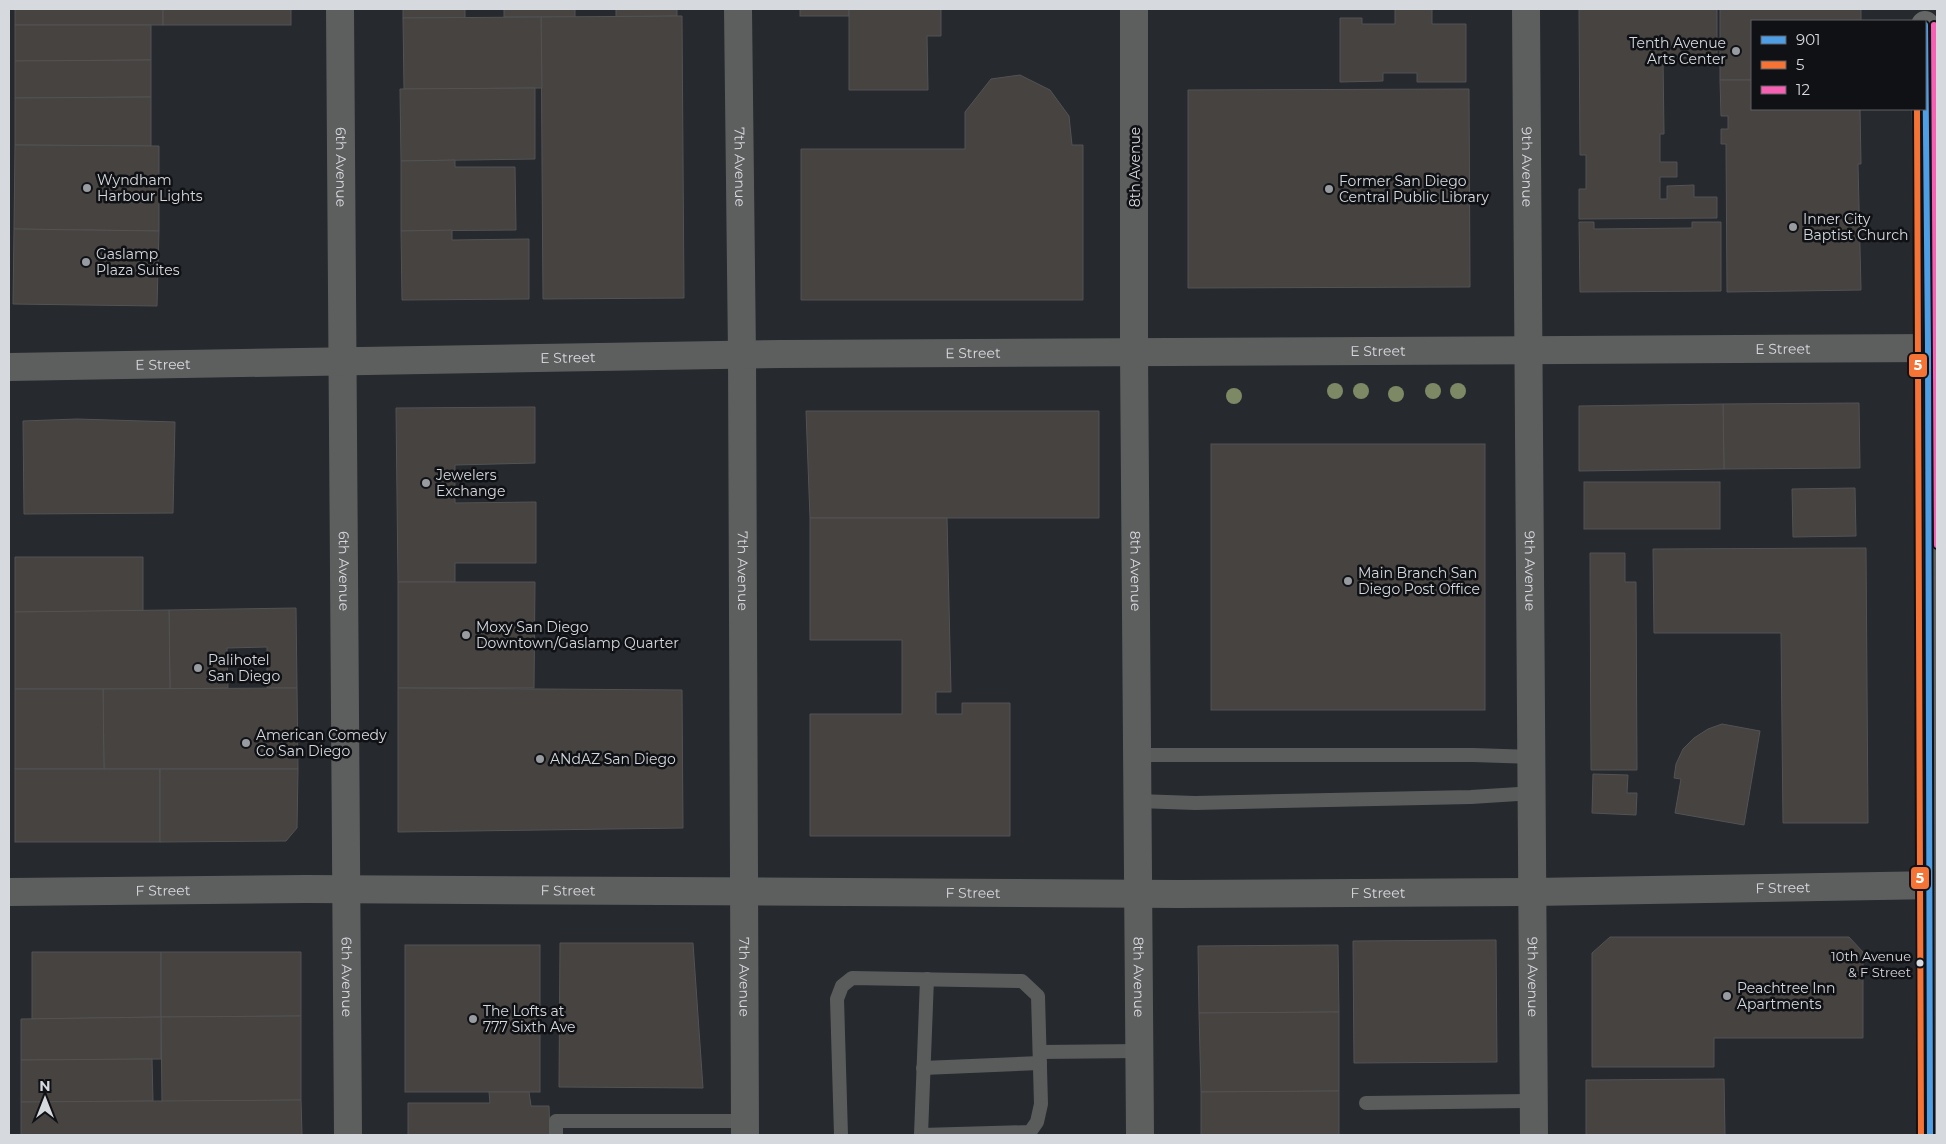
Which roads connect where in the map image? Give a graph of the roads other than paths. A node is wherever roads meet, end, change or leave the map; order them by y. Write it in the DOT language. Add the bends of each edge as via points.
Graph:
graph roads {
  1 [pos="340,9"];
  2 [pos="738,9"];
  3 [pos="1134,9"];
  4 [pos="1526,9"];
  5 [pos="1926,65"];
  6 [pos="1933,348"];
  7 [pos="1529,349"];
  8 [pos="1134,353"];
  9 [pos="742,354"];
  10 [pos="344,362"];
  11 [pos="9,367"];
  12 [pos="1138,755"];
  13 [pos="1532,757"];
  14 [pos="1533,793"];
  15 [pos="1138,801"];
  16 [pos="1934,885"];
  17 [pos="347,890"];
  18 [pos="745,891"];
  19 [pos="9,892"];
  20 [pos="1533,892"];
  21 [pos="1138,893"];
  22 [pos="927,979"];
  23 [pos="1139,1051"];
  24 [pos="1040,1057"];
  25 [pos="923,1068"];
  26 [pos="1534,1101"];
  27 [pos="1366,1104"];
  28 [pos="745,1128"];
  29 [pos="348,1135"];
  30 [pos="556,1135"];
  31 [pos="841,1135"];
  32 [pos="921,1135"];
  33 [pos="1140,1135"];
  34 [pos="1534,1135"];
  35 [pos="1930,1135"];
  1 -- 10 [label="street, 6th Avenue"];
  2 -- 9 [label="street, 7th Avenue"];
  3 -- 8 [label="street, 8th Avenue"];
  4 -- 7 [label="street, 9th Avenue"];
  5 -- 6 [label="main road"];
  6 -- 7 [label="street, E Street"];
  6 -- 16 [label="main road"];
  7 -- 8 [label="street, E Street"];
  7 -- 13 [label="street, 9th Avenue"];
  8 -- 9 [label="street, E Street"];
  8 -- 12 [label="street, 8th Avenue"];
  9 -- 10 [label="street, E Street"];
  9 -- 18 [label="street, 7th Avenue"];
  10 -- 11 [label="street, E Street"];
  10 -- 17 [label="street, 6th Avenue"];
  12 -- 13 [label="lane"];
  12 -- 15 [label="street, 8th Avenue"];
  13 -- 14 [label="street, 9th Avenue"];
  14 -- 15 [label="lane"];
  14 -- 20 [label="street, 9th Avenue"];
  15 -- 21 [label="street, 8th Avenue"];
  16 -- 20 [label="street, F Street"];
  16 -- 35 [label="main road"];
  17 -- 18 [label="street, F Street"];
  17 -- 19 [label="street, F Street"];
  17 -- 29 [label="street, 6th Avenue"];
  18 -- 21 [label="street, F Street"];
  18 -- 28 [label="street, 7th Avenue"];
  20 -- 21 [label="street, F Street"];
  20 -- 26 [label="street, 9th Avenue"];
  21 -- 23 [label="street, 8th Avenue"];
  22 -- 24 [label="lane" via="1022,981 1038,996"];
  22 -- 25 [label="lane"];
  22 -- 31 [label="lane" via="852,978 842,986 837,999"];
  23 -- 24 [label="lane"];
  23 -- 33 [label="street, 8th Avenue"];
  24 -- 25 [label="lane"];
  24 -- 32 [label="lane" via="1041,1104 1037,1122 1030,1132"];
  25 -- 32 [label="lane"];
  26 -- 27 [label="lane"];
  26 -- 34 [label="street, 9th Avenue"];
  28 -- 30 [label="lane" via="556,1121"];
}
